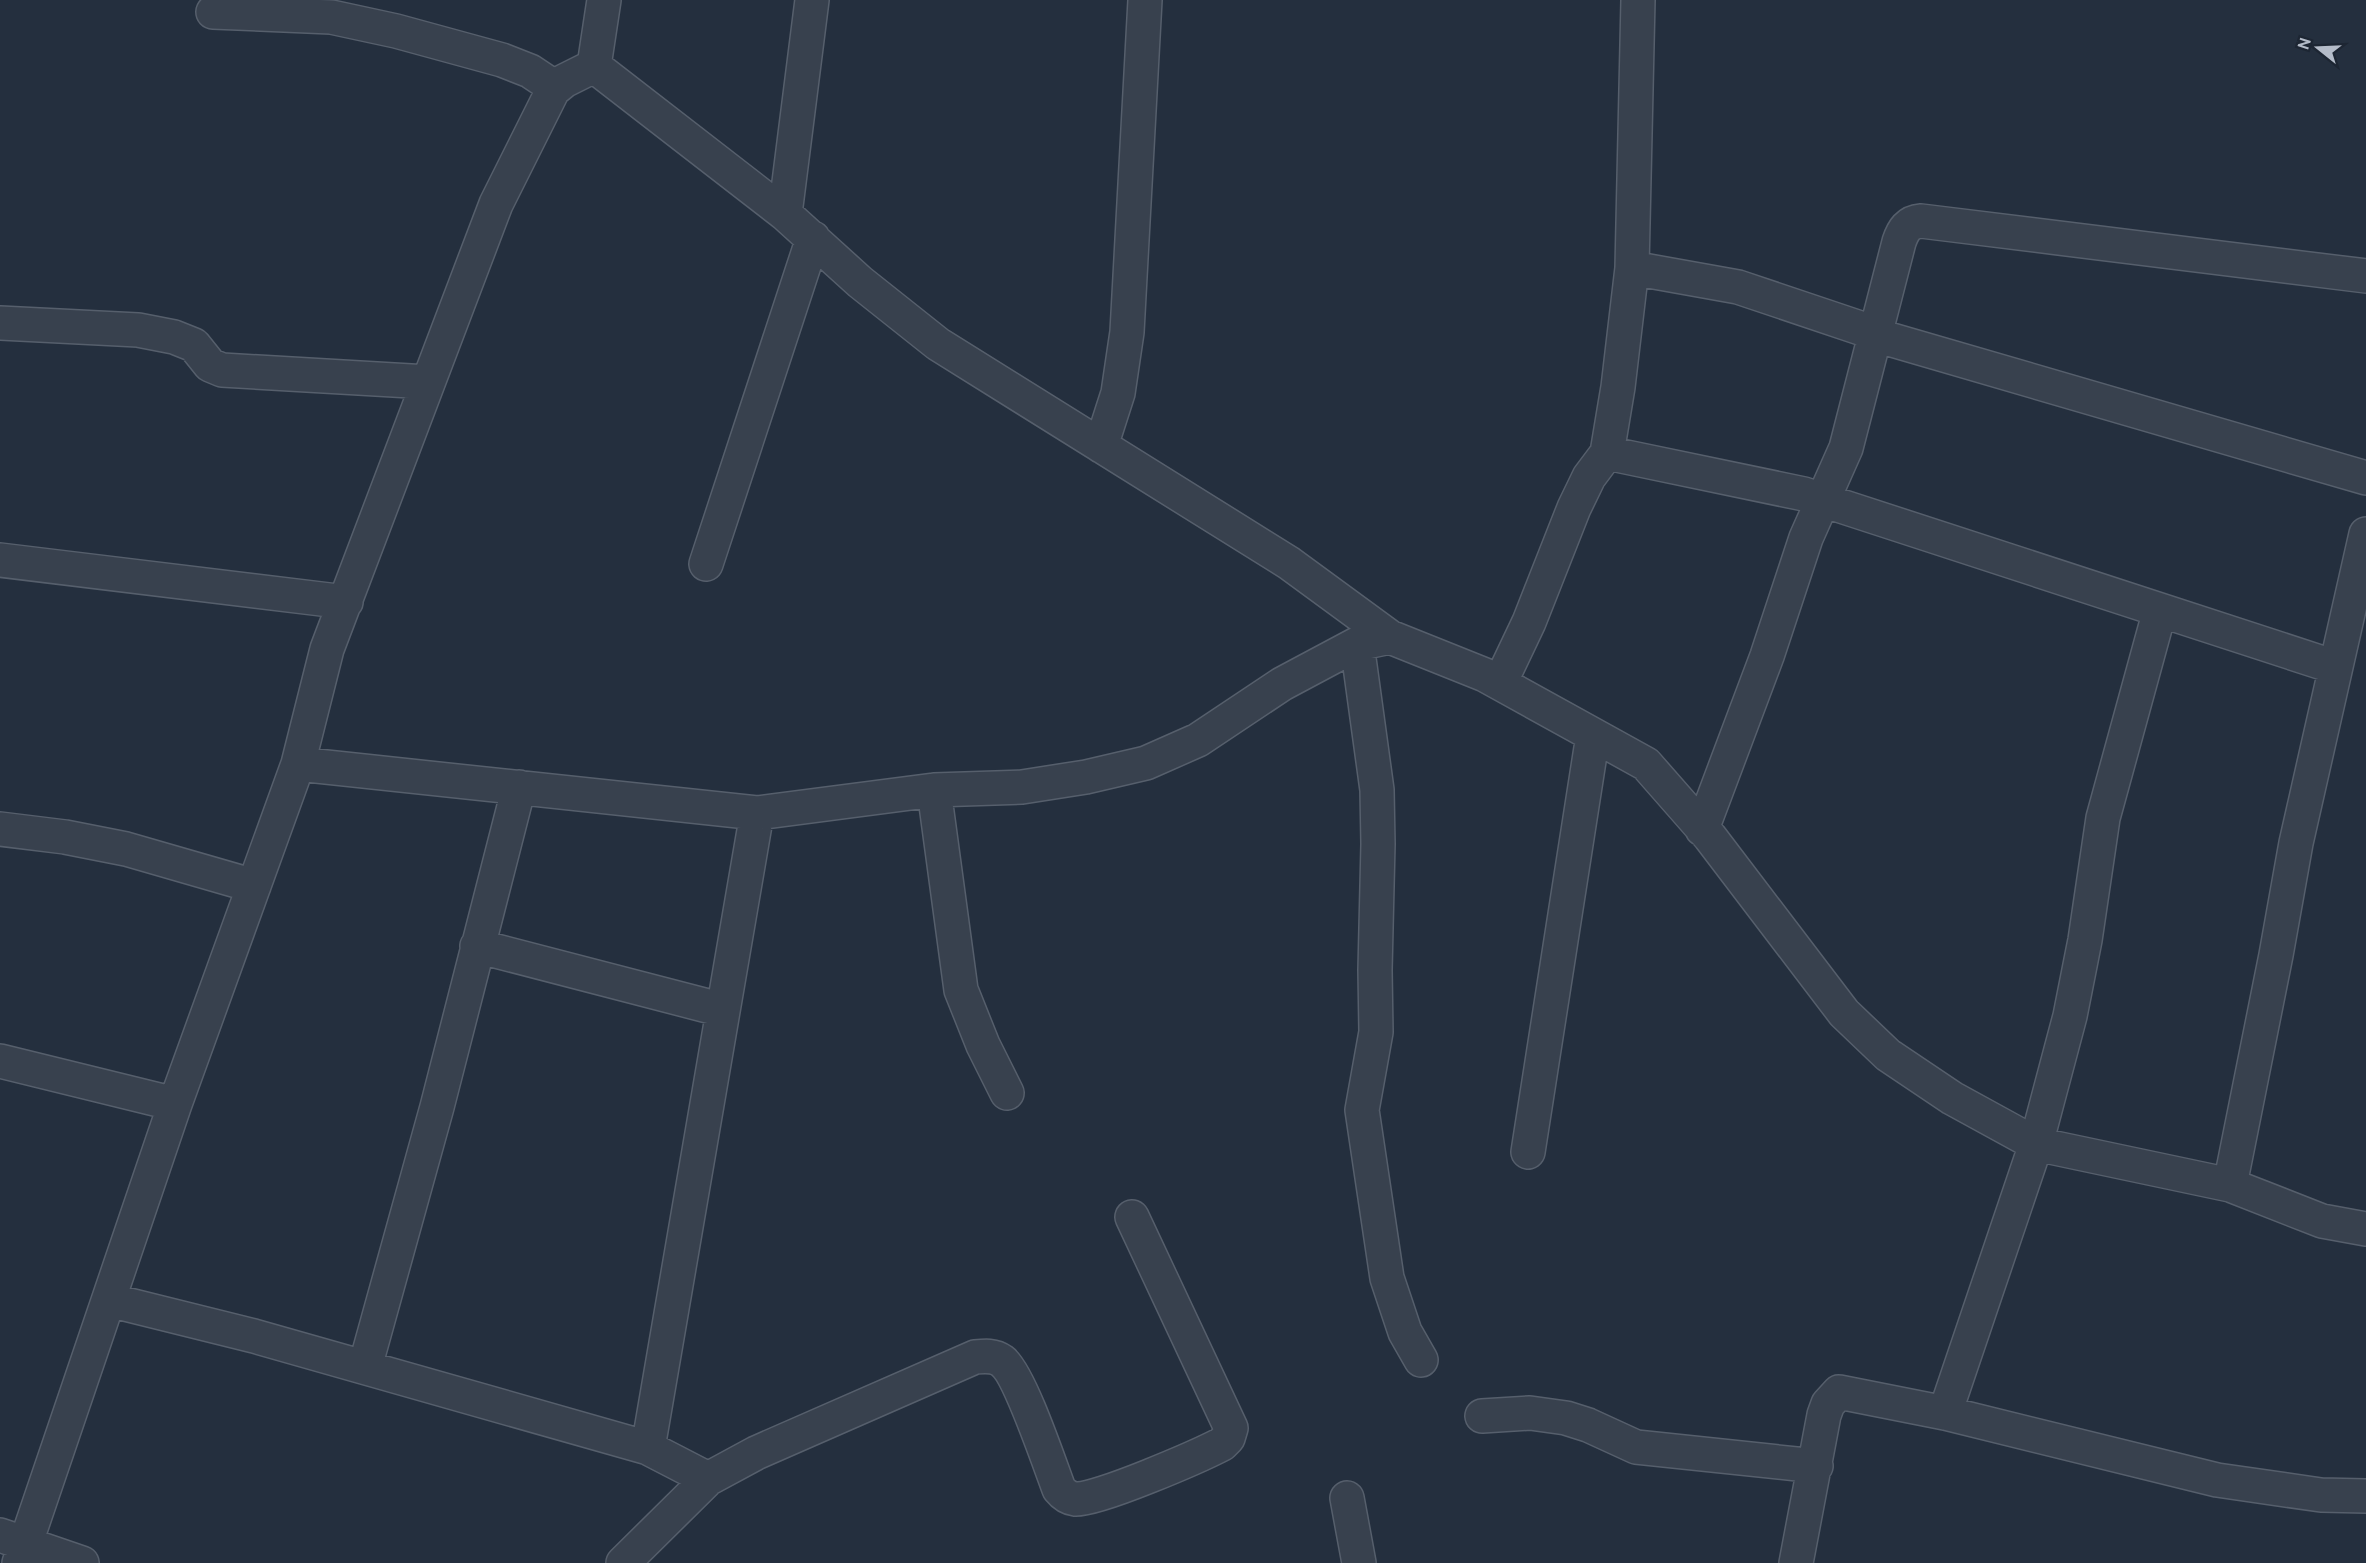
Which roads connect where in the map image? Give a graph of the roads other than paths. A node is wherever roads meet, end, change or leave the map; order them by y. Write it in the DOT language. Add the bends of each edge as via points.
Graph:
graph roads {
  1 [pos="604,0"];
  2 [pos="812,0"];
  3 [pos="1145,0"];
  4 [pos="1638,0"];
  5 [pos="213,12"];
  6 [pos="594,66"];
  7 [pos="553,90"];
  8 [pos="785,214"];
  9 [pos="813,237"];
  10 [pos="1632,268"];
  11 [pos="2366,276"];
  12 [pos="0,323"];
  13 [pos="1875,336"];
  14 [pos="428,382"];
  15 [pos="1101,446"];
  16 [pos="1607,453"];
  17 [pos="2366,478"];
  18 [pos="1824,501"];
  19 [pos="2366,534"];
  20 [pos="0,560"];
  21 [pos="706,564"];
  22 [pos="346,602"];
  23 [pos="2160,610"];
  24 [pos="1390,637"];
  25 [pos="1357,644"];
  26 [pos="2335,667"];
  27 [pos="1500,683"];
  28 [pos="1593,735"];
  29 [pos="298,764"];
  30 [pos="519,787"];
  31 [pos="934,790"];
  32 [pos="757,813"];
  33 [pos="0,829"];
  34 [pos="1702,829"];
  35 [pos="254,886"];
  36 [pos="477,946"];
  37 [pos="723,1010"];
  38 [pos="0,1061"];
  39 [pos="1007,1093"];
  40 [pos="176,1104"];
  41 [pos="2036,1144"];
  42 [pos="1528,1152"];
  43 [pos="2230,1185"];
  44 [pos="1132,1217"];
  45 [pos="2366,1229"];
  46 [pos="109,1300"];
  47 [pos="1421,1360"];
  48 [pos="365,1367"];
  49 [pos="1945,1413"];
  50 [pos="1482,1416"];
  51 [pos="648,1448"];
  52 [pos="1816,1466"];
  53 [pos="708,1479"];
  54 [pos="2366,1496"];
  55 [pos="1347,1498"];
  56 [pos="15,1547"];
  57 [pos="82,1563"];
  58 [pos="623,1563"];
  59 [pos="1359,1563"];
  60 [pos="1796,1563"];
  1 -- 6 [label="street"];
  2 -- 8 [label="street"];
  3 -- 15 [label="street" via="1127,332 1119,393"];
  4 -- 10 [label="street"];
  5 -- 7 [label="street" via="331,17 396,31 530,70"];
  6 -- 7 [label="street"];
  6 -- 8 [label="street"];
  7 -- 14 [label="street" via="496,204"];
  8 -- 9 [label="street"];
  9 -- 15 [label="street" via="860,282 938,344"];
  9 -- 21 [label="street"];
  10 -- 13 [label="street" via="1738,287"];
  10 -- 16 [label="street"];
  11 -- 13 [label="street" via="1921,221 1913,222 1901,236"];
  12 -- 14 [label="street" via="138,330 174,337 194,345 210,365 222,370"];
  13 -- 17 [label="street"];
  13 -- 18 [label="street" via="1846,448"];
  14 -- 22 [label="street"];
  15 -- 24 [label="street" via="1289,564"];
  16 -- 18 [label="street"];
  16 -- 27 [label="street" via="1589,477 1574,508"];
  18 -- 23 [label="street"];
  18 -- 34 [label="street" via="1806,538"];
  19 -- 26 [label="street"];
  20 -- 22 [label="street"];
  22 -- 29 [label="street" via="327,649"];
  23 -- 26 [label="street"];
  23 -- 41 [label="street" via="2103,818 2070,1016"];
  24 -- 25 [label="street"];
  24 -- 27 [label="street"];
  25 -- 31 [label="street" via="1282,684 1198,740 1146,763 1022,787"];
  25 -- 47 [label="street" via="1377,790 1378,844 1376,1032 1362,1110 1387,1278 1405,1332"];
  26 -- 43 [label="street" via="2296,843"];
  27 -- 28 [label="street"];
  28 -- 34 [label="street" via="1646,764"];
  28 -- 42 [label="street"];
  29 -- 30 [label="street"];
  29 -- 35 [label="street"];
  30 -- 32 [label="street"];
  30 -- 36 [label="street"];
  31 -- 32 [label="street"];
  31 -- 39 [label="street" via="961,990 982,1045"];
  32 -- 37 [label="street"];
  33 -- 35 [label="street" via="126,849"];
  34 -- 41 [label="street" via="1844,1013 1881,1048 1952,1098"];
  35 -- 40 [label="street"];
  36 -- 37 [label="street"];
  36 -- 48 [label="street"];
  37 -- 51 [label="street"];
  38 -- 40 [label="street"];
  40 -- 46 [label="street"];
  41 -- 43 [label="street"];
  41 -- 49 [label="street"];
  43 -- 45 [label="street" via="2322,1221"];
  44 -- 53 [label="street" via="1231,1428 1222,1444 1091,1497 1070,1497 1059,1489 1016,1380 1004,1362 983,1356 937,1372 767,1448"];
  46 -- 48 [label="street"];
  46 -- 56 [label="street"];
  48 -- 51 [label="street"];
  49 -- 52 [label="street" via="1839,1392 1824,1415"];
  49 -- 54 [label="street" via="2217,1480 2321,1495"];
  50 -- 52 [label="street" via="1539,1414 1566,1418 1636,1447"];
  51 -- 53 [label="street"];
  52 -- 60 [label="street"];
  53 -- 58 [label="street"];
  55 -- 59 [label="street"];
  56 -- 57 [label="street"];
}
